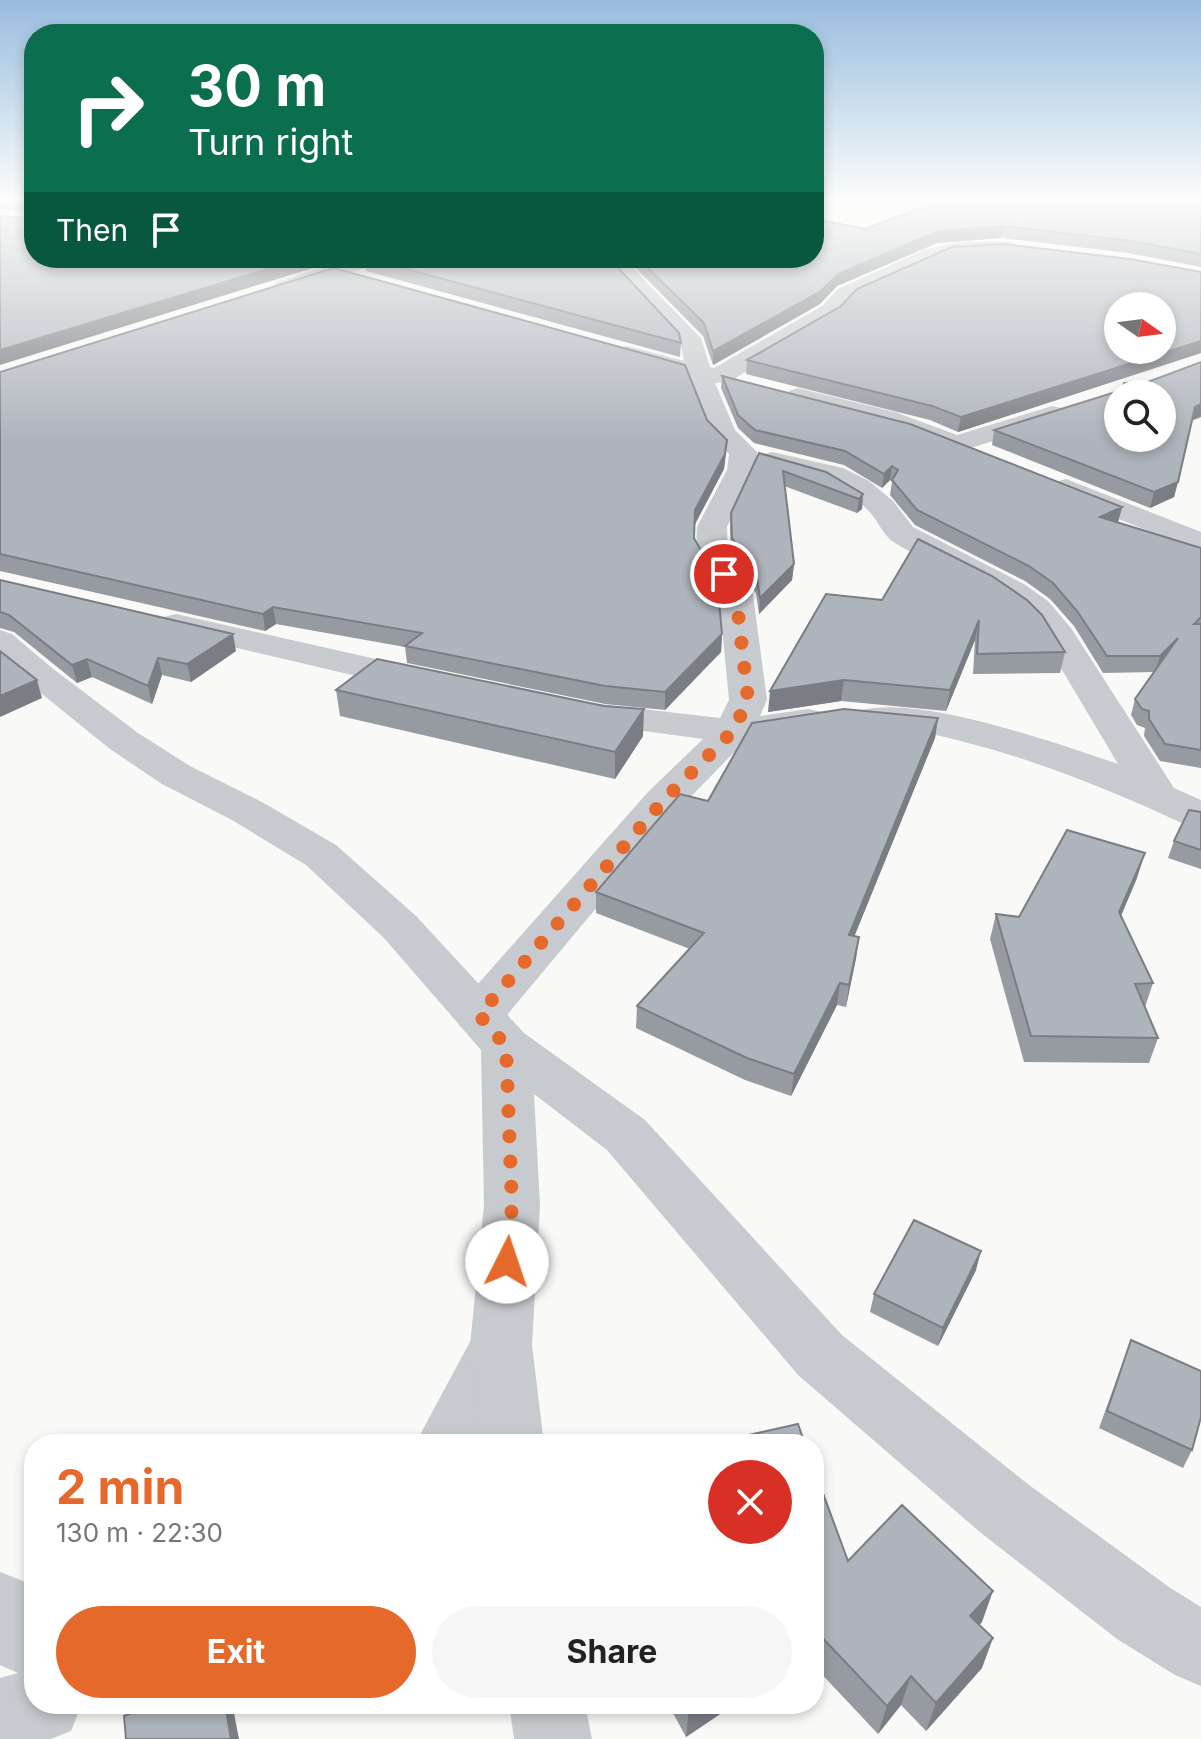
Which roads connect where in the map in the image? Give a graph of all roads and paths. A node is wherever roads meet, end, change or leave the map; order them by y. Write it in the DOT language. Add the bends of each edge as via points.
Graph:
graph roads {
  1 [pos="305,279"];
  2 [pos="373,279"];
  3 [pos="631,279"];
  4 [pos="878,279"];
  5 [pos="377,283"];
  6 [pos="260,294"];
  7 [pos="608,348"];
  8 [pos="708,374"];
  9 [pos="748,384"];
  10 [pos="779,391"];
  11 [pos="1075,406"];
  12 [pos="958,444"];
  13 [pos="743,452"];
  14 [pos="1001,462"];
  15 [pos="1044,479"];
  16 [pos="1201,543"];
  17 [pos="151,618"];
  18 [pos="0,641"];
  19 [pos="453,688"];
  20 [pos="544,706"];
  21 [pos="733,731"];
  22 [pos="1158,796"];
  23 [pos="1201,816"];
  24 [pos="492,1030"];
  25 [pos="501,1345"];
  26 [pos="453,1434"];
  27 [pos="510,1434"];
  28 [pos="0,1608"];
  29 [pos="24,1638"];
  30 [pos="1201,1649"];
  31 [pos="24,1709"];
  32 [pos="549,1714"];
  33 [pos="0,1716"];
  34 [pos="553,1739"];
  1 -- 6 [label="street"];
  2 -- 5 [label="street"];
  3 -- 8 [label="street" via="693,343"];
  4 -- 8 [label="street" via="846,294 830,311"];
  7 -- 8 [label="street"];
  8 -- 9 [label="street"];
  8 -- 13 [label="street" via="723,434"];
  10 -- 12 [label="street" via="886,418"];
  11 -- 12 [label="street"];
  12 -- 14 [label="street"];
  13 -- 21 [label="street" via="741,470 712,527 712,554 736,595 748,700"];
  13 -- 22 [label="street" via="833,474 859,487 902,534 1036,608 1054,628"];
  15 -- 16 [label="street"];
  17 -- 19 [label="street"];
  18 -- 24 [label="street" via="124,741 321,855 400,927"];
  20 -- 21 [label="street"];
  21 -- 22 [label="street" via="841,715 935,723 1109,774"];
  21 -- 24 [label="street" via="663,801"];
  22 -- 23 [label="street"];
  24 -- 25 [label="street" via="512,1206"];
  24 -- 30 [label="street" via="626,1135 820,1355 1005,1509 1143,1613"];
  25 -- 26 [label="street"];
  25 -- 27 [label="street"];
  28 -- 29 [label="street"];
  31 -- 33 [label="street"];
  32 -- 34 [label="street"];
}
